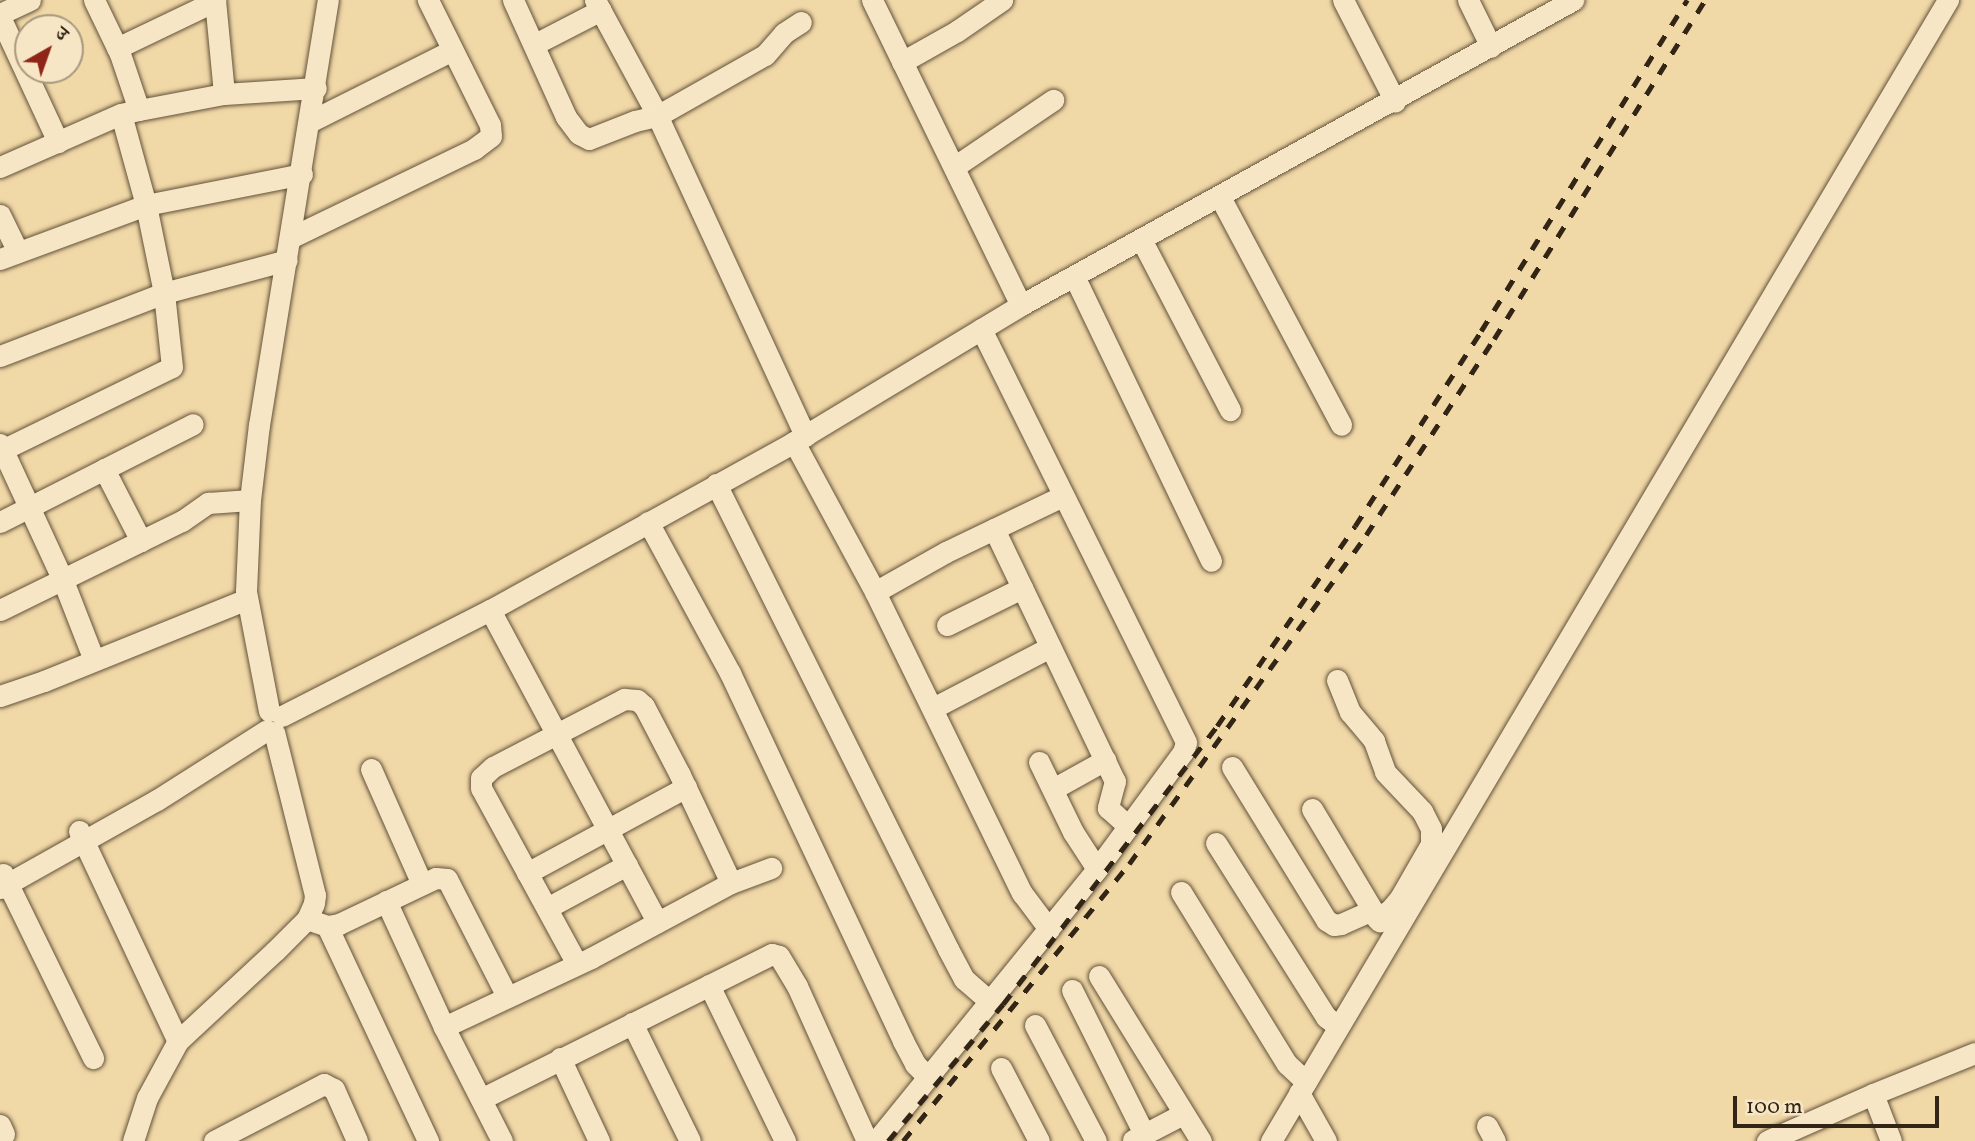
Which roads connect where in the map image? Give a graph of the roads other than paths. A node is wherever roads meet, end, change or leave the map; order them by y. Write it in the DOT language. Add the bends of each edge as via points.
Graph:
graph roads {
  1 [pos="94,0"];
  2 [pos="328,0"];
  3 [pos="428,0"];
  4 [pos="513,0"];
  5 [pos="872,0"];
  6 [pos="1002,0"];
  7 [pos="1343,0"];
  8 [pos="1468,0"];
  9 [pos="1573,0"];
  10 [pos="1948,0"];
  11 [pos="25,1"];
  12 [pos="215,1"];
  13 [pos="598,5"];
  14 [pos="0,15"];
  15 [pos="801,22"];
  16 [pos="535,44"];
  17 [pos="1491,47"];
  18 [pos="117,48"];
  19 [pos="451,51"];
  20 [pos="902,62"];
  21 [pos="316,88"];
  22 [pos="224,94"];
  23 [pos="1053,100"];
  24 [pos="1395,101"];
  25 [pos="130,112"];
  26 [pos="657,116"];
  27 [pos="311,121"];
  28 [pos="58,142"];
  29 [pos="0,167"];
  30 [pos="954,167"];
  31 [pos="302,174"];
  32 [pos="1220,197"];
  33 [pos="146,205"];
  34 [pos="0,215"];
  35 [pos="292,237"];
  36 [pos="1141,239"];
  37 [pos="9,256"];
  38 [pos="287,260"];
  39 [pos="1074,276"];
  40 [pos="164,293"];
  41 [pos="1021,305"];
  42 [pos="981,329"];
  43 [pos="0,356"];
  44 [pos="1230,410"];
  45 [pos="193,424"];
  46 [pos="1341,425"];
  47 [pos="799,439"];
  48 [pos="1,448"];
  49 [pos="104,469"];
  50 [pos="716,484"];
  51 [pos="1063,496"];
  52 [pos="250,500"];
  53 [pos="30,506"];
  54 [pos="0,522"];
  55 [pos="648,522"];
  56 [pos="994,528"];
  57 [pos="141,541"];
  58 [pos="1211,561"];
  59 [pos="62,579"];
  60 [pos="1022,588"];
  61 [pos="875,592"];
  62 [pos="247,599"];
  63 [pos="0,610"];
  64 [pos="490,610"];
  65 [pos="947,625"];
  66 [pos="1050,647"];
  67 [pos="94,660"];
  68 [pos="1337,680"];
  69 [pos="0,696"];
  70 [pos="933,708"];
  71 [pos="271,722"];
  72 [pos="557,734"];
  73 [pos="1105,760"];
  74 [pos="1039,762"];
  75 [pos="1232,767"];
  76 [pos="370,769"];
  77 [pos="685,787"];
  78 [pos="1052,789"];
  79 [pos="1312,809"];
  80 [pos="1128,826"];
  81 [pos="608,830"];
  82 [pos="81,836"];
  83 [pos="1216,843"];
  84 [pos="627,865"];
  85 [pos="771,868"];
  86 [pos="1097,869"];
  87 [pos="527,873"];
  88 [pos="2,879"];
  89 [pos="731,883"];
  90 [pos="422,884"];
  91 [pos="1181,892"];
  92 [pos="386,901"];
  93 [pos="547,908"];
  94 [pos="307,919"];
  95 [pos="657,922"];
  96 [pos="1382,924"];
  97 [pos="327,926"];
  98 [pos="1049,929"];
  99 [pos="577,964"];
  100 [pos="1100,976"];
  101 [pos="709,985"];
  102 [pos="1072,990"];
  103 [pos="507,996"];
  104 [pos="989,1001"];
  105 [pos="632,1023"];
  106 [pos="1333,1023"];
  107 [pos="1035,1025"];
  108 [pos="444,1027"];
  109 [pos="178,1041"];
  110 [pos="1975,1053"];
  111 [pos="93,1058"];
  112 [pos="560,1058"];
  113 [pos="1001,1068"];
  114 [pos="927,1076"];
  115 [pos="1301,1082"];
  116 [pos="1873,1094"];
  117 [pos="481,1098"];
  118 [pos="1183,1114"];
  119 [pos="1138,1138"];
  120 [pos="133,1141"];
  121 [pos="214,1141"];
  122 [pos="357,1141"];
  123 [pos="428,1141"];
  124 [pos="502,1141"];
  125 [pos="599,1141"];
  126 [pos="690,1141"];
  127 [pos="785,1141"];
  128 [pos="867,1141"];
  129 [pos="876,1141"];
  130 [pos="1039,1141"];
  131 [pos="1096,1141"];
  132 [pos="1201,1141"];
  133 [pos="1271,1141"];
  134 [pos="1326,1141"];
  135 [pos="1767,1141"];
  136 [pos="1891,1141"];
  1 -- 18 [label="street"];
  2 -- 21 [label="street"];
  3 -- 19 [label="street"];
  4 -- 16 [label="street"];
  5 -- 20 [label="street"];
  6 -- 20 [label="street"];
  7 -- 24 [label="street"];
  8 -- 17 [label="street"];
  9 -- 17 [label="street"];
  10 -- 96 [label="street"];
  11 -- 14 [label="street"];
  12 -- 18 [label="street"];
  12 -- 22 [label="street"];
  13 -- 16 [label="street"];
  13 -- 26 [label="street"];
  14 -- 28 [label="street"];
  15 -- 26 [label="street" via="783,33 765,55"];
  16 -- 26 [label="street" via="566,117 583,138"];
  17 -- 24 [label="street"];
  18 -- 25 [label="street"];
  19 -- 27 [label="street"];
  19 -- 35 [label="street" via="490,125 488,140"];
  20 -- 30 [label="street"];
  21 -- 22 [label="street"];
  21 -- 27 [label="street"];
  22 -- 25 [label="street"];
  23 -- 30 [label="street"];
  24 -- 32 [label="street"];
  25 -- 28 [label="street"];
  25 -- 33 [label="street"];
  26 -- 47 [label="street"];
  27 -- 31 [label="street"];
  28 -- 29 [label="street"];
  30 -- 41 [label="street"];
  31 -- 33 [label="street"];
  31 -- 35 [label="street"];
  32 -- 36 [label="street"];
  32 -- 46 [label="street"];
  33 -- 37 [label="street"];
  33 -- 40 [label="street"];
  34 -- 37 [label="street"];
  35 -- 38 [label="street"];
  36 -- 39 [label="street"];
  36 -- 44 [label="street"];
  38 -- 40 [label="street"];
  38 -- 52 [label="street"];
  39 -- 41 [label="street"];
  39 -- 58 [label="street"];
  40 -- 43 [label="street"];
  40 -- 48 [label="street" via="171,369"];
  41 -- 42 [label="street"];
  42 -- 47 [label="street"];
  42 -- 51 [label="street"];
  45 -- 49 [label="street"];
  47 -- 50 [label="street"];
  47 -- 61 [label="street"];
  48 -- 53 [label="street"];
  49 -- 53 [label="street"];
  49 -- 57 [label="street"];
  50 -- 55 [label="street"];
  50 -- 104 [label="street" via="947,949 964,979"];
  51 -- 56 [label="street"];
  51 -- 80 [label="street" via="1186,742"];
  52 -- 57 [label="street" via="211,502"];
  52 -- 62 [label="street"];
  53 -- 54 [label="street"];
  53 -- 59 [label="street"];
  55 -- 64 [label="street"];
  55 -- 114 [label="street" via="730,673 903,1041"];
  56 -- 60 [label="street"];
  56 -- 61 [label="street"];
  57 -- 59 [label="street"];
  59 -- 63 [label="street"];
  59 -- 67 [label="street"];
  60 -- 65 [label="street"];
  60 -- 66 [label="street"];
  61 -- 70 [label="street"];
  62 -- 67 [label="street"];
  62 -- 71 [label="street"];
  64 -- 71 [label="street"];
  64 -- 72 [label="street"];
  66 -- 70 [label="street"];
  66 -- 73 [label="street"];
  67 -- 69 [label="street"];
  68 -- 96 [label="street" via="1353,716 1374,741 1385,772 1422,811 1431,829 1431,844"];
  70 -- 98 [label="street" via="1022,893"];
  71 -- 82 [label="street" via="157,800"];
  71 -- 94 [label="street" via="316,895"];
  72 -- 77 [label="street" via="624,699 637,700"];
  72 -- 81 [label="street"];
  72 -- 87 [label="street" via="484,772 479,782"];
  73 -- 78 [label="street"];
  73 -- 80 [label="street" via="1116,786 1108,808"];
  74 -- 78 [label="street"];
  75 -- 96 [label="street" via="1326,919 1334,925"];
  76 -- 90 [label="street"];
  77 -- 81 [label="street"];
  77 -- 89 [label="street"];
  78 -- 86 [label="street"];
  79 -- 96 [label="street"];
  80 -- 86 [label="street"];
  81 -- 84 [label="street"];
  81 -- 87 [label="street"];
  82 -- 88 [label="street"];
  82 -- 109 [label="street"];
  83 -- 106 [label="street"];
  84 -- 93 [label="street"];
  84 -- 95 [label="street"];
  85 -- 89 [label="street"];
  86 -- 98 [label="street"];
  87 -- 93 [label="street"];
  88 -- 111 [label="street"];
  89 -- 95 [label="street"];
  90 -- 92 [label="street"];
  90 -- 103 [label="street" via="436,878 449,881"];
  91 -- 115 [label="street"];
  92 -- 97 [label="street"];
  92 -- 108 [label="street"];
  93 -- 99 [label="street"];
  94 -- 97 [label="street"];
  94 -- 109 [label="street"];
  95 -- 99 [label="street"];
  96 -- 106 [label="street"];
  97 -- 123 [label="street"];
  98 -- 104 [label="street"];
  99 -- 103 [label="street"];
  100 -- 118 [label="street"];
  101 -- 105 [label="street"];
  101 -- 127 [label="street"];
  101 -- 128 [label="street" via="764,957 779,956"];
  102 -- 119 [label="street"];
  103 -- 108 [label="street"];
  104 -- 114 [label="street"];
  105 -- 112 [label="street"];
  105 -- 126 [label="street"];
  106 -- 115 [label="street"];
  107 -- 131 [label="street"];
  108 -- 117 [label="street"];
  109 -- 120 [label="street" via="147,1098"];
  110 -- 116 [label="street"];
  112 -- 117 [label="street"];
  112 -- 125 [label="street"];
  113 -- 130 [label="street"];
  114 -- 129 [label="street"];
  115 -- 133 [label="street"];
  115 -- 134 [label="street"];
  116 -- 135 [label="street"];
  116 -- 136 [label="street"];
  117 -- 124 [label="street"];
  118 -- 119 [label="street"];
  118 -- 132 [label="street"];
  121 -- 122 [label="street" via="324,1084 334,1089"];
}
